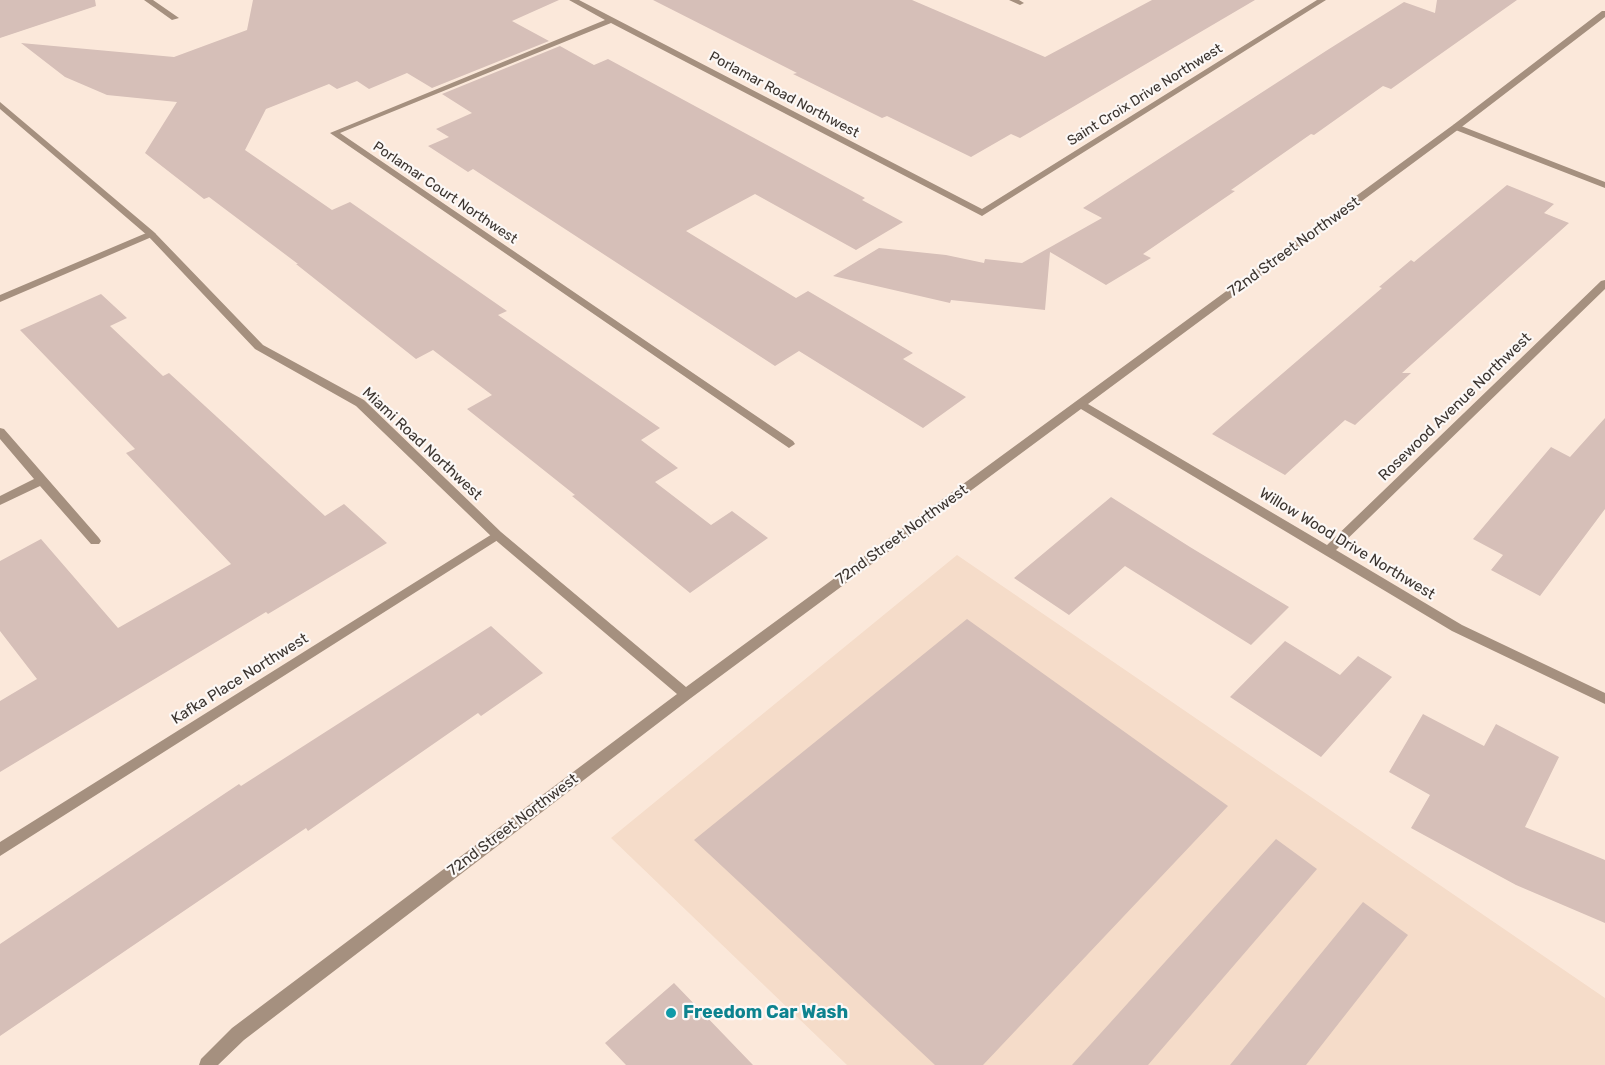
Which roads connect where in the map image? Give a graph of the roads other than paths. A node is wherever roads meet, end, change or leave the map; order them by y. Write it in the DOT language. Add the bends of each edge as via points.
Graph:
graph roads {
  1 [pos="148,0"];
  2 [pos="573,0"];
  3 [pos="1322,0"];
  4 [pos="1605,13"];
  5 [pos="175,18"];
  6 [pos="612,20"];
  7 [pos="0,105"];
  8 [pos="1456,127"];
  9 [pos="1605,185"];
  10 [pos="982,213"];
  11 [pos="151,234"];
  12 [pos="1605,283"];
  13 [pos="0,299"];
  14 [pos="1080,404"];
  15 [pos="0,432"];
  16 [pos="789,444"];
  17 [pos="42,480"];
  18 [pos="0,501"];
  19 [pos="497,535"];
  20 [pos="95,541"];
  21 [pos="1327,552"];
  22 [pos="686,694"];
  23 [pos="1605,699"];
  24 [pos="0,850"];
  25 [pos="207,1065"];
  1 -- 5 [label="street"];
  2 -- 6 [label="street, Porlamar Road Northwest"];
  3 -- 10 [label="street, Saint Croix Drive Northwest"];
  4 -- 8 [label="street, 72nd Street Northwest"];
  6 -- 10 [label="street, Porlamar Road Northwest"];
  6 -- 16 [label="street, Porlamar Court Northwest" via="334,133"];
  7 -- 11 [label="street, Miami Road Northwest"];
  8 -- 9 [label="street"];
  8 -- 14 [label="street, 72nd Street Northwest"];
  11 -- 13 [label="street"];
  11 -- 19 [label="street, Miami Road Northwest" via="259,347 360,403"];
  12 -- 21 [label="street, Rosewood Avenue Northwest"];
  14 -- 21 [label="street, Willow Wood Drive Northwest"];
  14 -- 22 [label="street, 72nd Street Northwest"];
  15 -- 17 [label="street"];
  17 -- 18 [label="street"];
  17 -- 20 [label="street"];
  19 -- 22 [label="street, Miami Road Northwest"];
  19 -- 24 [label="street, Kafka Place Northwest"];
  21 -- 23 [label="street, Willow Wood Drive Northwest" via="1457,628"];
  22 -- 25 [label="street, 72nd Street Northwest" via="238,1034"];
}
